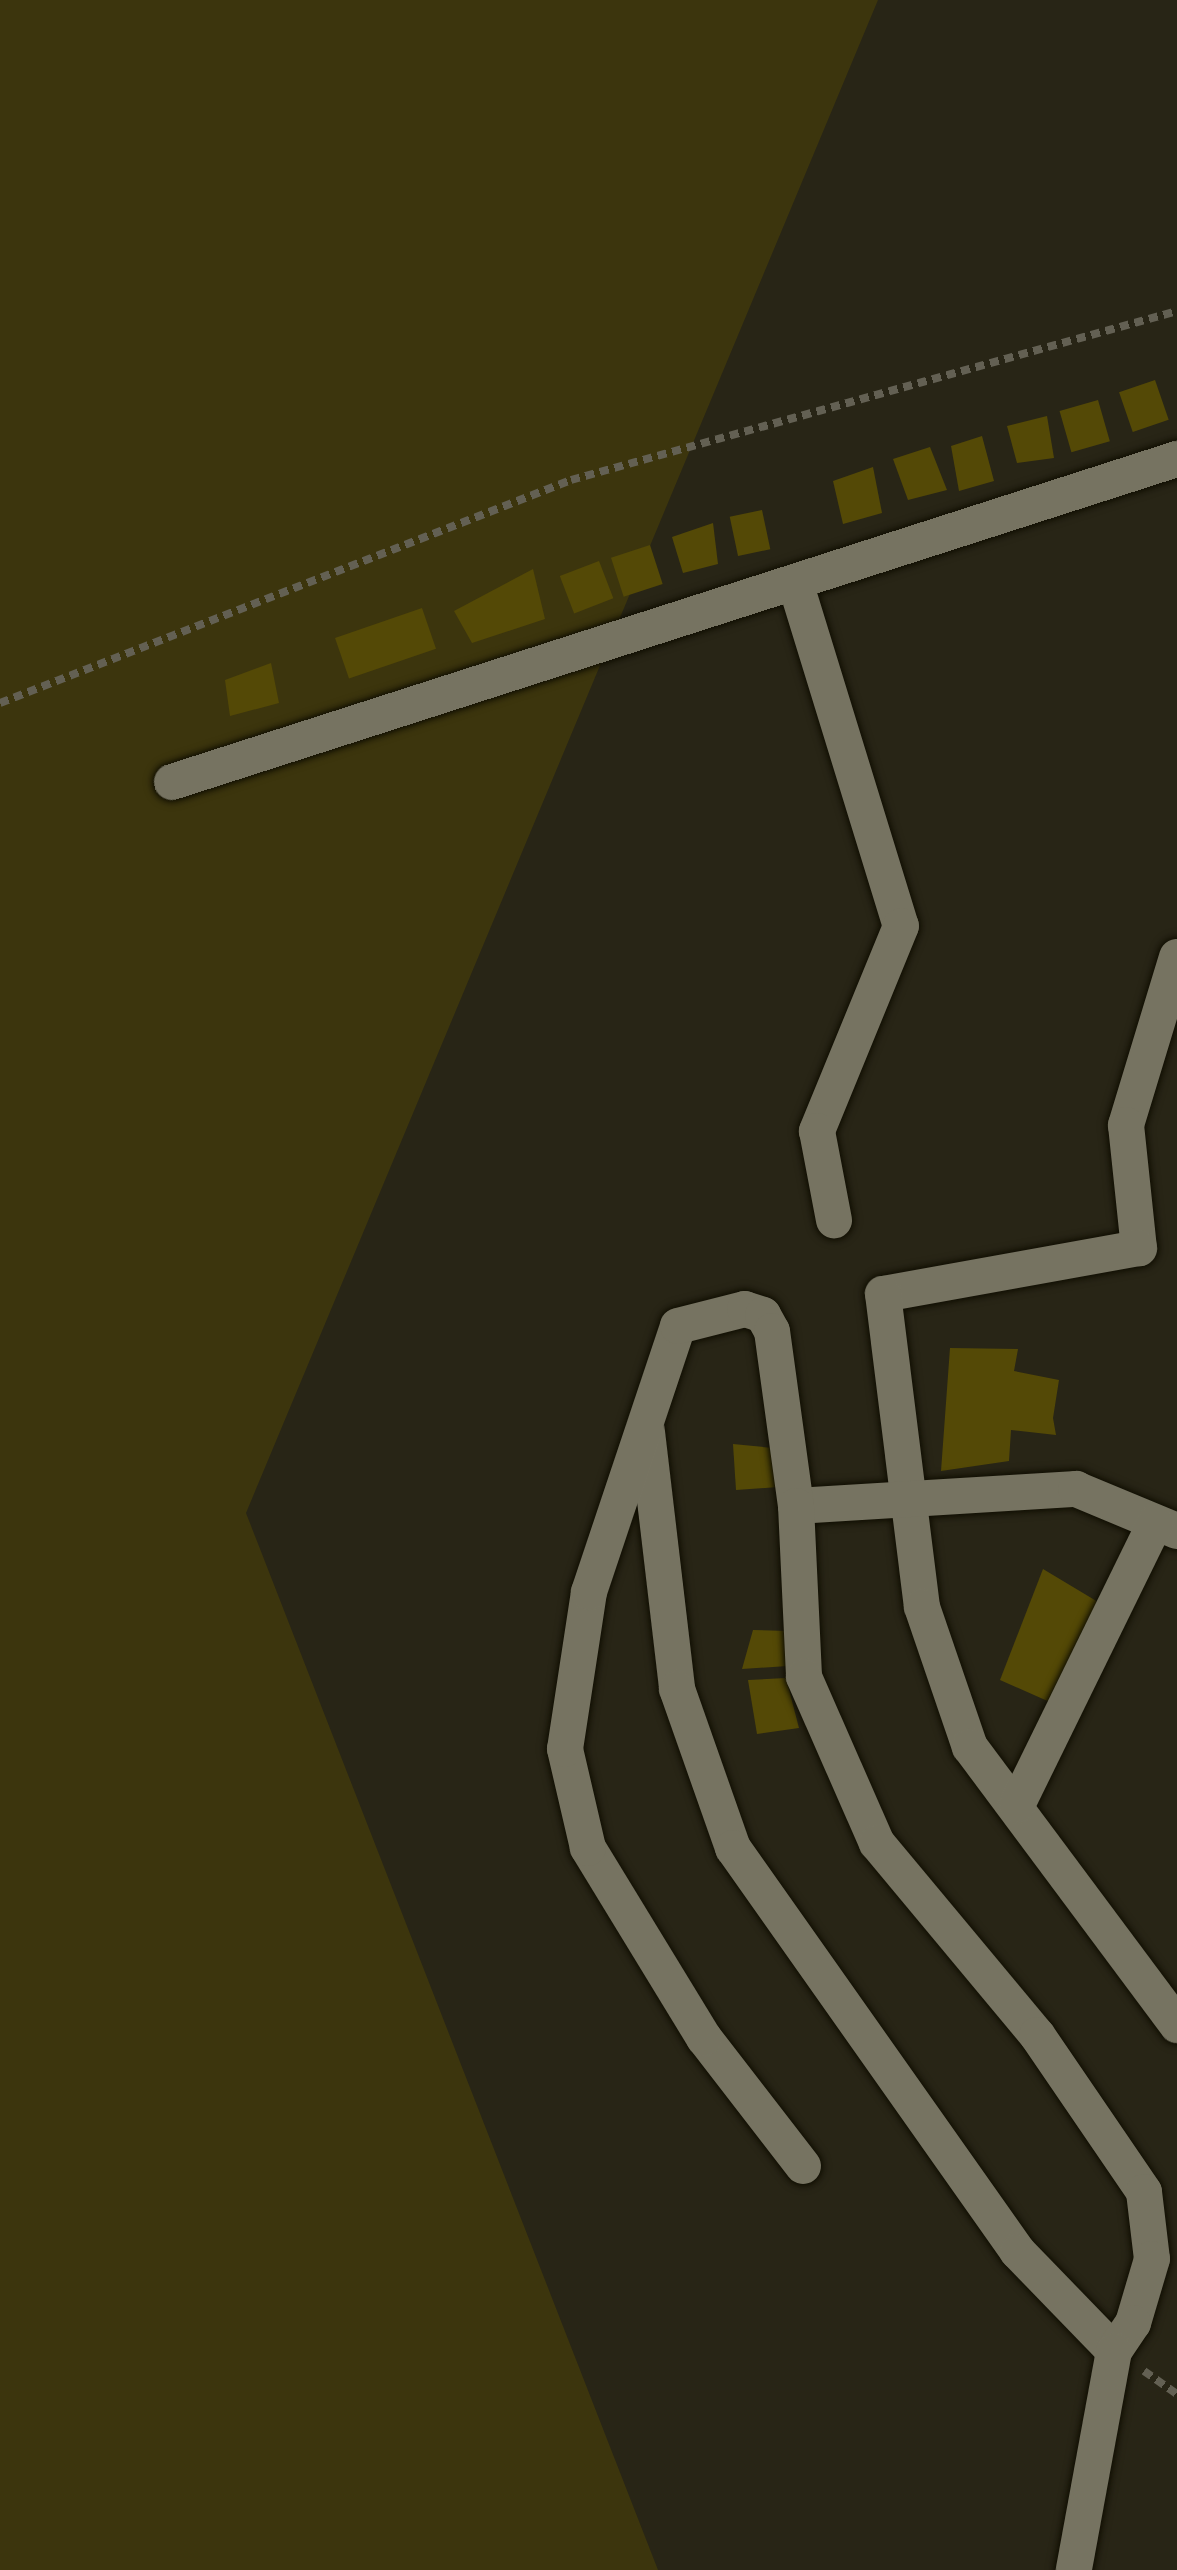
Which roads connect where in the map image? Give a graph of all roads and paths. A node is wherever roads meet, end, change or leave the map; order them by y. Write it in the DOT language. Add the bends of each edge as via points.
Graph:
graph roads {
  1 [pos="1177,311"];
  2 [pos="1177,459"];
  3 [pos="795,582"];
  4 [pos="0,703"];
  5 [pos="172,782"];
  6 [pos="1177,957"];
  7 [pos="834,1220"];
  8 [pos="645,1416"];
  9 [pos="908,1496"];
  10 [pos="796,1506"];
  11 [pos="1166,1527"];
  12 [pos="1017,1804"];
  13 [pos="1177,2025"];
  14 [pos="803,2165"];
  15 [pos="1114,2350"];
  16 [pos="1074,2570"];
  1 -- 4 [label="path" via="571,480"];
  2 -- 3 [label="street"];
  3 -- 5 [label="street"];
  3 -- 7 [label="street" via="901,926 817,1131"];
  6 -- 9 [label="street" via="1126,1125 1139,1248 883,1294"];
  8 -- 10 [label="street" via="678,1326 745,1309 763,1315 772,1331"];
  8 -- 14 [label="street" via="589,1592 565,1749 588,1848 704,2038"];
  8 -- 15 [label="street" via="677,1690 733,1848 1018,2252"];
  9 -- 10 [label="street"];
  9 -- 11 [label="street" via="1076,1489"];
  9 -- 12 [label="street" via="922,1607 970,1747"];
  10 -- 15 [label="street" via="804,1677 878,1843 1036,2035 1144,2192 1152,2259 1146,2292"];
  11 -- 12 [label="street"];
  12 -- 13 [label="street"];
  15 -- 16 [label="street"];
}
